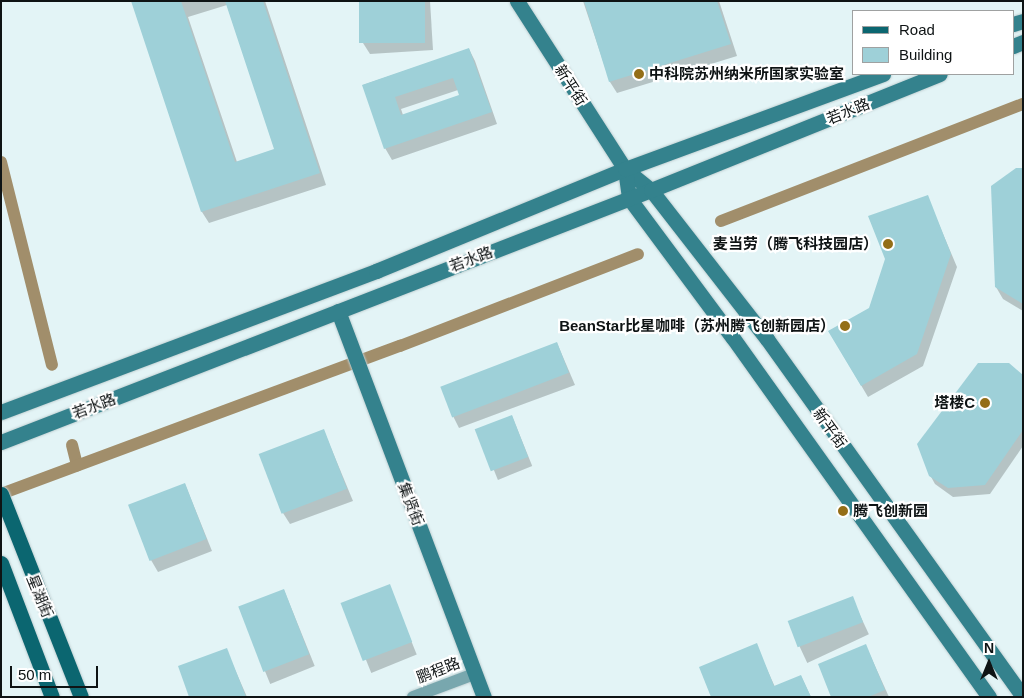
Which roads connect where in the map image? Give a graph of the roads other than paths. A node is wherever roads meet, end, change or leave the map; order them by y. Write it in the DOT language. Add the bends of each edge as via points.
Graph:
graph roads {
  1 [pos="517,1"];
  2 [pos="880,75"];
  3 [pos="938,75"];
  4 [pos="625,169"];
  5 [pos="651,190"];
  6 [pos="629,198"];
  7 [pos="338,311"];
  8 [pos="1,412"];
  9 [pos="1,442"];
  10 [pos="1,494"];
  11 [pos="1,562"];
  12 [pos="474,674"];
  13 [pos="1018,696"];
  14 [pos="52,697"];
  15 [pos="81,697"];
  16 [pos="413,697"];
  17 [pos="484,697"];
  18 [pos="989,697"];
  1 -- 4 [label="main road, 新平街"];
  2 -- 4 [label="main road, 若水路"];
  3 -- 5 [label="main road, 若水路"];
  4 -- 5 [label="main road, 新平街"];
  4 -- 6 [label="main road, 新平街"];
  4 -- 8 [label="main road, 若水路" via="376,271"];
  5 -- 6 [label="main road, 若水路"];
  5 -- 13 [label="main road, 新平街" via="767,339"];
  6 -- 7 [label="main road, 若水路"];
  6 -- 18 [label="main road, 新平街"];
  7 -- 9 [label="main road, 若水路"];
  7 -- 12 [label="main road, 集贤街"];
  10 -- 15 [label="main road, 星湖街"];
  11 -- 14 [label="main road, 星湖街"];
  12 -- 16 [label="street, 鹏程路"];
  12 -- 17 [label="main road, 集贤街"];
}
